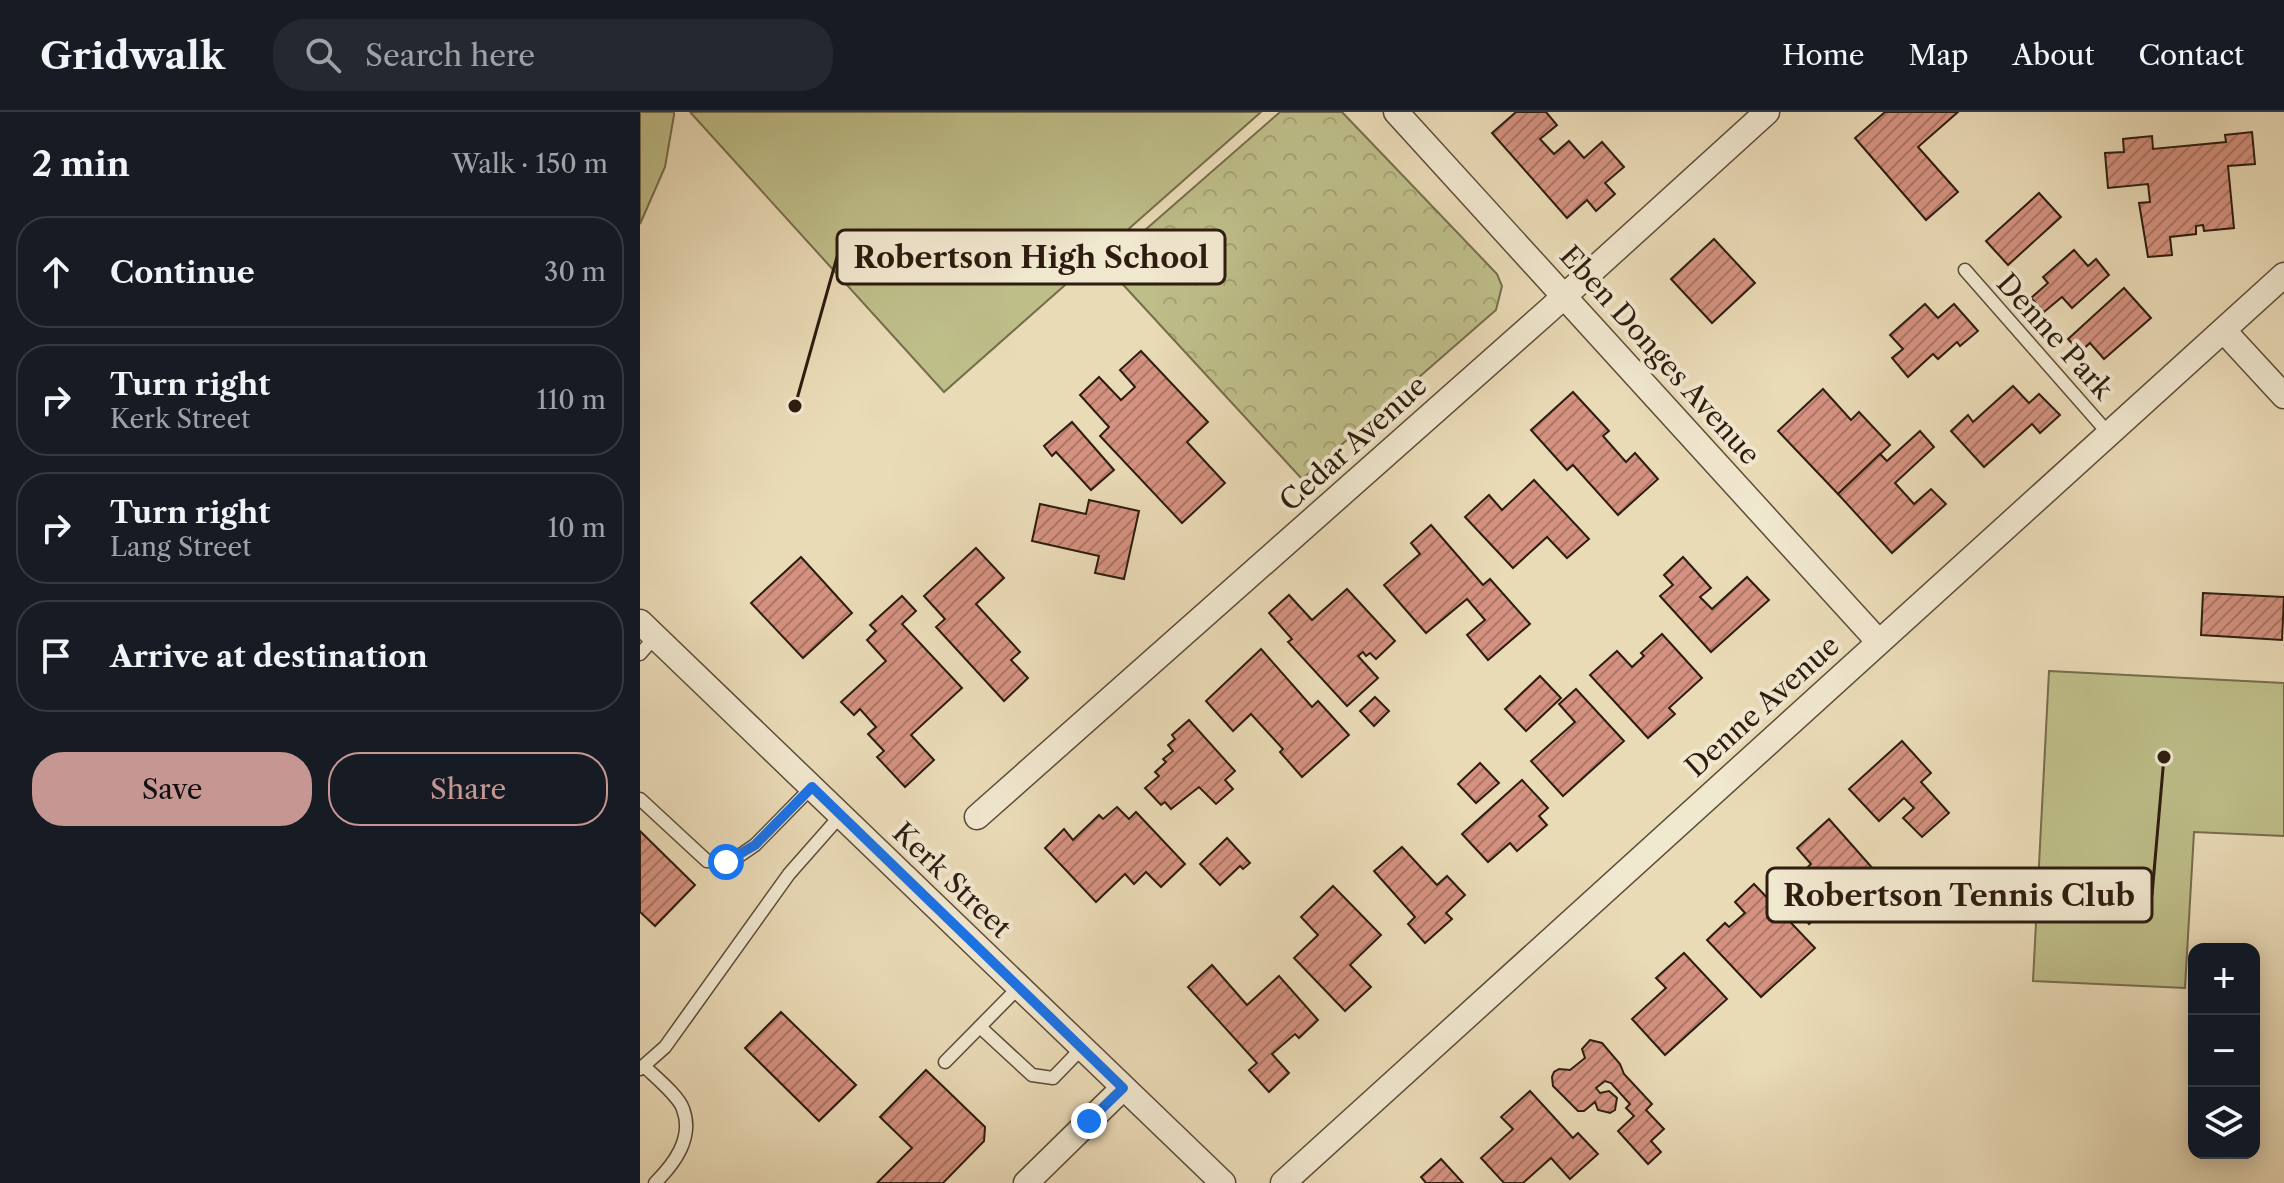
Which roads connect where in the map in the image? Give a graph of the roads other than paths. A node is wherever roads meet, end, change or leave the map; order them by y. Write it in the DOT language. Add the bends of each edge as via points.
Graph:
graph roads {
  1 [pos="1396,112"];
  2 [pos="1767,112"];
  3 [pos="1965,270"];
  4 [pos="2284,275"];
  5 [pos="1564,295"];
  6 [pos="2224,331"];
  7 [pos="2284,396"];
  8 [pos="2109,434"];
  9 [pos="645,637"];
  10 [pos="1878,641"];
  11 [pos="812,787"];
  12 [pos="640,799"];
  13 [pos="841,815"];
  14 [pos="977,817"];
  15 [pos="1020,986"];
  16 [pos="980,1027"];
  17 [pos="1083,1047"];
  18 [pos="945,1062"];
  19 [pos="642,1068"];
  20 [pos="1123,1088"];
  21 [pos="655,1183"];
  22 [pos="1026,1183"];
  23 [pos="1223,1183"];
  24 [pos="1283,1183"];
  1 -- 5 [label="street, Eben Donges Avenue"];
  2 -- 5 [label="street, Cedar Avenue"];
  3 -- 8 [label="lane, Denne Park"];
  4 -- 6 [label="street, Denne Avenue"];
  5 -- 10 [label="street, Eben Donges Avenue"];
  5 -- 14 [label="street, Cedar Avenue"];
  6 -- 7 [label="street"];
  6 -- 8 [label="street, Denne Avenue"];
  8 -- 10 [label="street, Denne Avenue"];
  9 -- 11 [label="street, Kerk Street"];
  10 -- 24 [label="street, Denne Avenue"];
  11 -- 12 [label="lane" via="755,845 726,862 707,861"];
  11 -- 13 [label="street, Kerk Street"];
  13 -- 15 [label="street, Kerk Street"];
  13 -- 19 [label="lane" via="789,874 665,1047"];
  15 -- 16 [label="lane"];
  15 -- 17 [label="street, Kerk Street"];
  16 -- 17 [label="lane" via="1038,1077 1053,1078"];
  16 -- 18 [label="lane"];
  17 -- 20 [label="street, Kerk Street"];
  19 -- 21 [label="lane" via="683,1106 685,1119 684,1142 672,1166"];
  20 -- 22 [label="street"];
  20 -- 23 [label="street, Kerk Street"];
}
